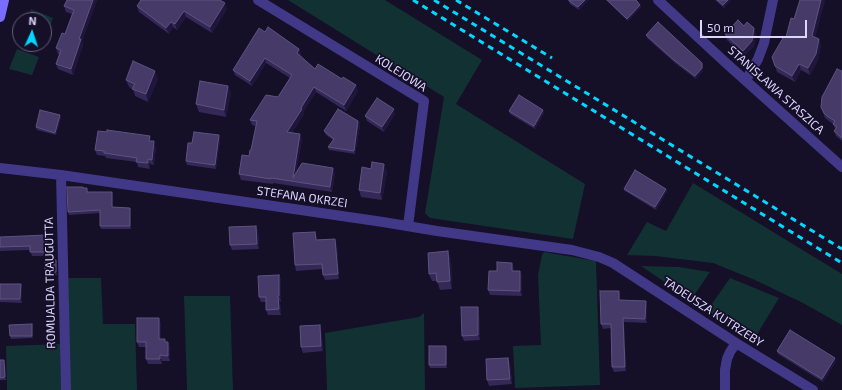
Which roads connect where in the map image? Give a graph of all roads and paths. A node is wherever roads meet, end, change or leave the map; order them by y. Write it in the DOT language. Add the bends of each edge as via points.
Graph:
graph roads {
  1 [pos="4,0"];
  2 [pos="258,0"];
  3 [pos="658,0"];
  4 [pos="773,0"];
  5 [pos="0,17"];
  6 [pos="746,80"];
  7 [pos="842,167"];
  8 [pos="0,168"];
  9 [pos="61,175"];
  10 [pos="408,226"];
  11 [pos="599,257"];
  12 [pos="736,343"];
  13 [pos="66,390"];
  14 [pos="725,390"];
  15 [pos="814,390"];
  1 -- 5 [label="street"];
  2 -- 10 [label="street, KOLEJOWA" via="424,101"];
  3 -- 6 [label="street, STANISŁAWA STASZICA"];
  4 -- 6 [label="street" via="764,43"];
  6 -- 7 [label="street, STANISŁAWA STASZICA"];
  8 -- 9 [label="street, STEFANA OKRZEI"];
  9 -- 10 [label="street, STEFANA OKRZEI"];
  9 -- 13 [label="street, ROMUALDA TRAUGUTTA"];
  10 -- 11 [label="street, STEFANA OKRZEI" via="572,250"];
  11 -- 12 [label="street, TADEUSZA KUTRZEBY" via="613,263"];
  12 -- 14 [label="street" via="726,364"];
  12 -- 15 [label="street, TADEUSZA KUTRZEBY"];
}
